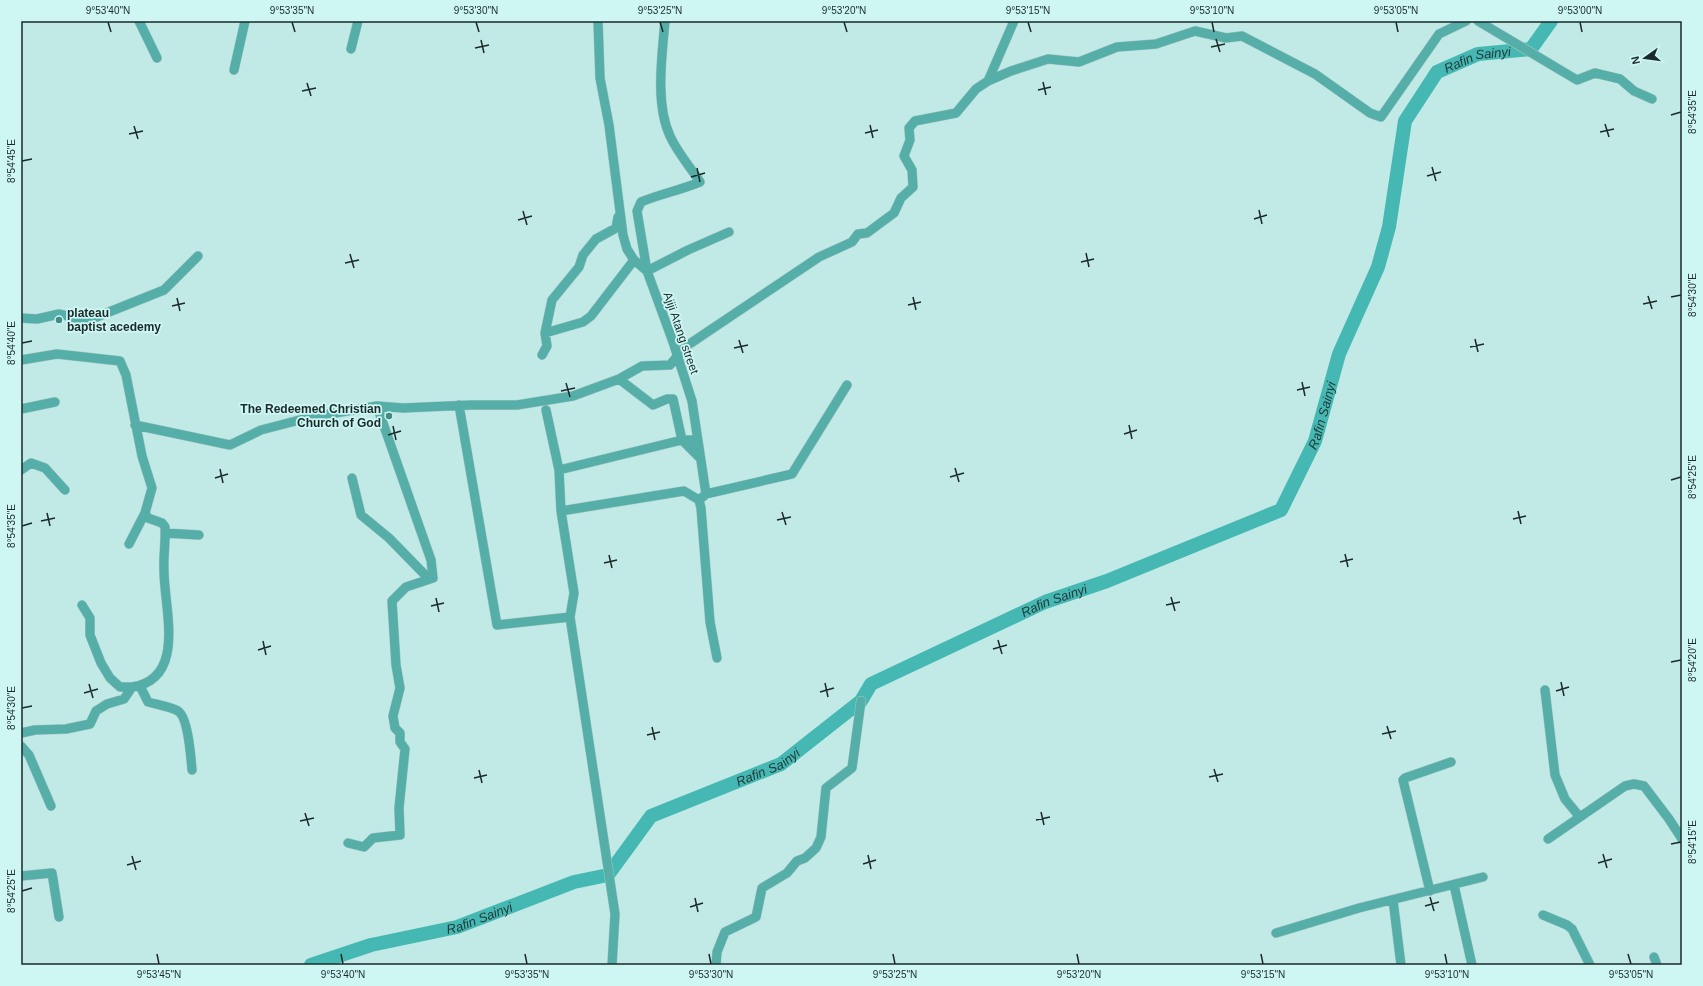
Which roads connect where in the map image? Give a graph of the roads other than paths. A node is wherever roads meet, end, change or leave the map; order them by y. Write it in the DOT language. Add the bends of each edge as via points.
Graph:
graph roads {
  1 [pos="139,21"];
  2 [pos="245,21"];
  3 [pos="358,21"];
  4 [pos="598,21"];
  5 [pos="665,21"];
  6 [pos="1014,21"];
  7 [pos="1466,21"];
  8 [pos="1478,21"];
  9 [pos="351,49"];
  10 [pos="157,58"];
  11 [pos="234,70"];
  12 [pos="988,80"];
  13 [pos="1652,98"];
  14 [pos="620,207"];
  15 [pos="729,232"];
  16 [pos="198,256"];
  17 [pos="634,260"];
  18 [pos="647,271"];
  19 [pos="21,318"];
  20 [pos="545,333"];
  21 [pos="542,355"];
  22 [pos="677,356"];
  23 [pos="21,360"];
  24 [pos="619,379"];
  25 [pos="847,385"];
  26 [pos="55,402"];
  27 [pos="459,405"];
  28 [pos="377,406"];
  29 [pos="21,409"];
  30 [pos="546,410"];
  31 [pos="136,425"];
  32 [pos="682,440"];
  33 [pos="698,440"];
  34 [pos="700,457"];
  35 [pos="21,470"];
  36 [pos="559,470"];
  37 [pos="352,478"];
  38 [pos="66,490"];
  39 [pos="706,494"];
  40 [pos="699,500"];
  41 [pos="561,511"];
  42 [pos="145,513"];
  43 [pos="166,533"];
  44 [pos="199,535"];
  45 [pos="129,544"];
  46 [pos="429,579"];
  47 [pos="82,605"];
  48 [pos="570,617"];
  49 [pos="717,658"];
  50 [pos="136,687"];
  51 [pos="1545,690"];
  52 [pos="861,701"];
  53 [pos="21,733"];
  54 [pos="21,746"];
  55 [pos="1451,762"];
  56 [pos="192,770"];
  57 [pos="51,806"];
  58 [pos="1579,816"];
  59 [pos="1548,839"];
  60 [pos="1682,839"];
  61 [pos="348,843"];
  62 [pos="21,876"];
  63 [pos="1483,877"];
  64 [pos="1454,885"];
  65 [pos="1430,891"];
  66 [pos="1393,900"];
  67 [pos="1543,915"];
  68 [pos="59,917"];
  69 [pos="1276,933"];
  70 [pos="612,965"];
  71 [pos="716,965"];
  72 [pos="1401,965"];
  73 [pos="1472,965"];
  74 [pos="1590,965"];
  1 -- 10 [label="street"];
  2 -- 11 [label="street"];
  3 -- 9 [label="street"];
  4 -- 14 [label="street, Ajiji Atang street" via="600,78"];
  5 -- 18 [label="street" via="662,113 670,137 700,182 641,202 637,211"];
  6 -- 12 [label="street"];
  7 -- 12 [label="street" via="1439,34 1381,118 1315,74 1242,36 1226,38 1195,31 1156,44 1117,47 1079,62 1048,59"];
  8 -- 13 [label="street" via="1576,80 1595,73 1620,79 1634,91"];
  12 -- 22 [label="street" via="976,89 956,113 915,121 909,128 910,140 904,156 912,170 913,187 901,198 894,213 867,233 858,234 852,242 819,257 685,347"];
  14 -- 17 [label="street, Ajiji Atang street" via="626,249"];
  14 -- 20 [label="street" via="616,228 596,239 583,255 579,267 552,300"];
  15 -- 18 [label="street"];
  16 -- 19 [label="street" via="164,290 94,318 76,318 60,314 37,320"];
  17 -- 18 [label="street, Ajiji Atang street"];
  17 -- 20 [label="street" via="591,316 583,322"];
  18 -- 22 [label="street, Ajiji Atang street"];
  20 -- 21 [label="street" via="547,346"];
  22 -- 24 [label="street" via="670,365 642,366"];
  22 -- 33 [label="street, Ajiji Atang street" via="692,402"];
  23 -- 31 [label="street" via="57,354 120,361 126,375"];
  24 -- 27 [label="street" via="573,396 540,402 517,405"];
  24 -- 32 [label="street" via="653,405 673,399"];
  25 -- 39 [label="street" via="792,474"];
  26 -- 29 [label="street"];
  27 -- 28 [label="street" via="403,408"];
  27 -- 48 [label="street" via="497,625"];
  28 -- 31 [label="street" via="310,417 261,430 230,445"];
  28 -- 46 [label="street" via="430,560 433,578"];
  30 -- 36 [label="street"];
  31 -- 42 [label="street" via="145,469 152,488"];
  32 -- 33 [label="street"];
  32 -- 34 [label="street"];
  32 -- 36 [label="street"];
  33 -- 34 [label="street, Ajiji Atang street"];
  34 -- 39 [label="street, Ajiji Atang street"];
  35 -- 38 [label="street" via="31,463 39,464"];
  36 -- 41 [label="street"];
  37 -- 46 [label="street" via="361,516 389,538"];
  39 -- 40 [label="street"];
  40 -- 41 [label="street" via="684,491"];
  40 -- 49 [label="street" via="710,622"];
  41 -- 48 [label="street" via="574,593"];
  42 -- 43 [label="street" via="148,518 162,523"];
  42 -- 45 [label="street"];
  43 -- 44 [label="street"];
  43 -- 50 [label="street" via="164,571 169,646 157,676"];
  46 -- 61 [label="street" via="406,587 392,601 400,688 393,716 395,728 400,733 400,742 405,749 399,808 400,834 373,838 364,847"];
  47 -- 50 [label="street" via="90,618 90,635 110,678 120,687"];
  48 -- 70 [label="street" via="615,914"];
  50 -- 53 [label="street" via="124,698 106,704 96,711 90,724"];
  50 -- 56 [label="street" via="148,702 178,711 182,716 190,738"];
  51 -- 58 [label="street" via="1555,775 1565,799"];
  52 -- 71 [label="street" via="852,768 826,788 821,837 816,848 805,858 797,861 787,873 762,888 756,917 725,932"];
  54 -- 57 [label="street" via="29,755"];
  55 -- 65 [label="street" via="1403,780"];
  58 -- 59 [label="street"];
  58 -- 60 [label="street" via="1625,786 1644,786"];
  62 -- 68 [label="street" via="52,873"];
  63 -- 64 [label="street"];
  64 -- 65 [label="street"];
  64 -- 73 [label="street"];
  65 -- 66 [label="street"];
  66 -- 69 [label="street"];
  66 -- 72 [label="street"];
  67 -- 74 [label="street" via="1567,924 1572,929"];
}
